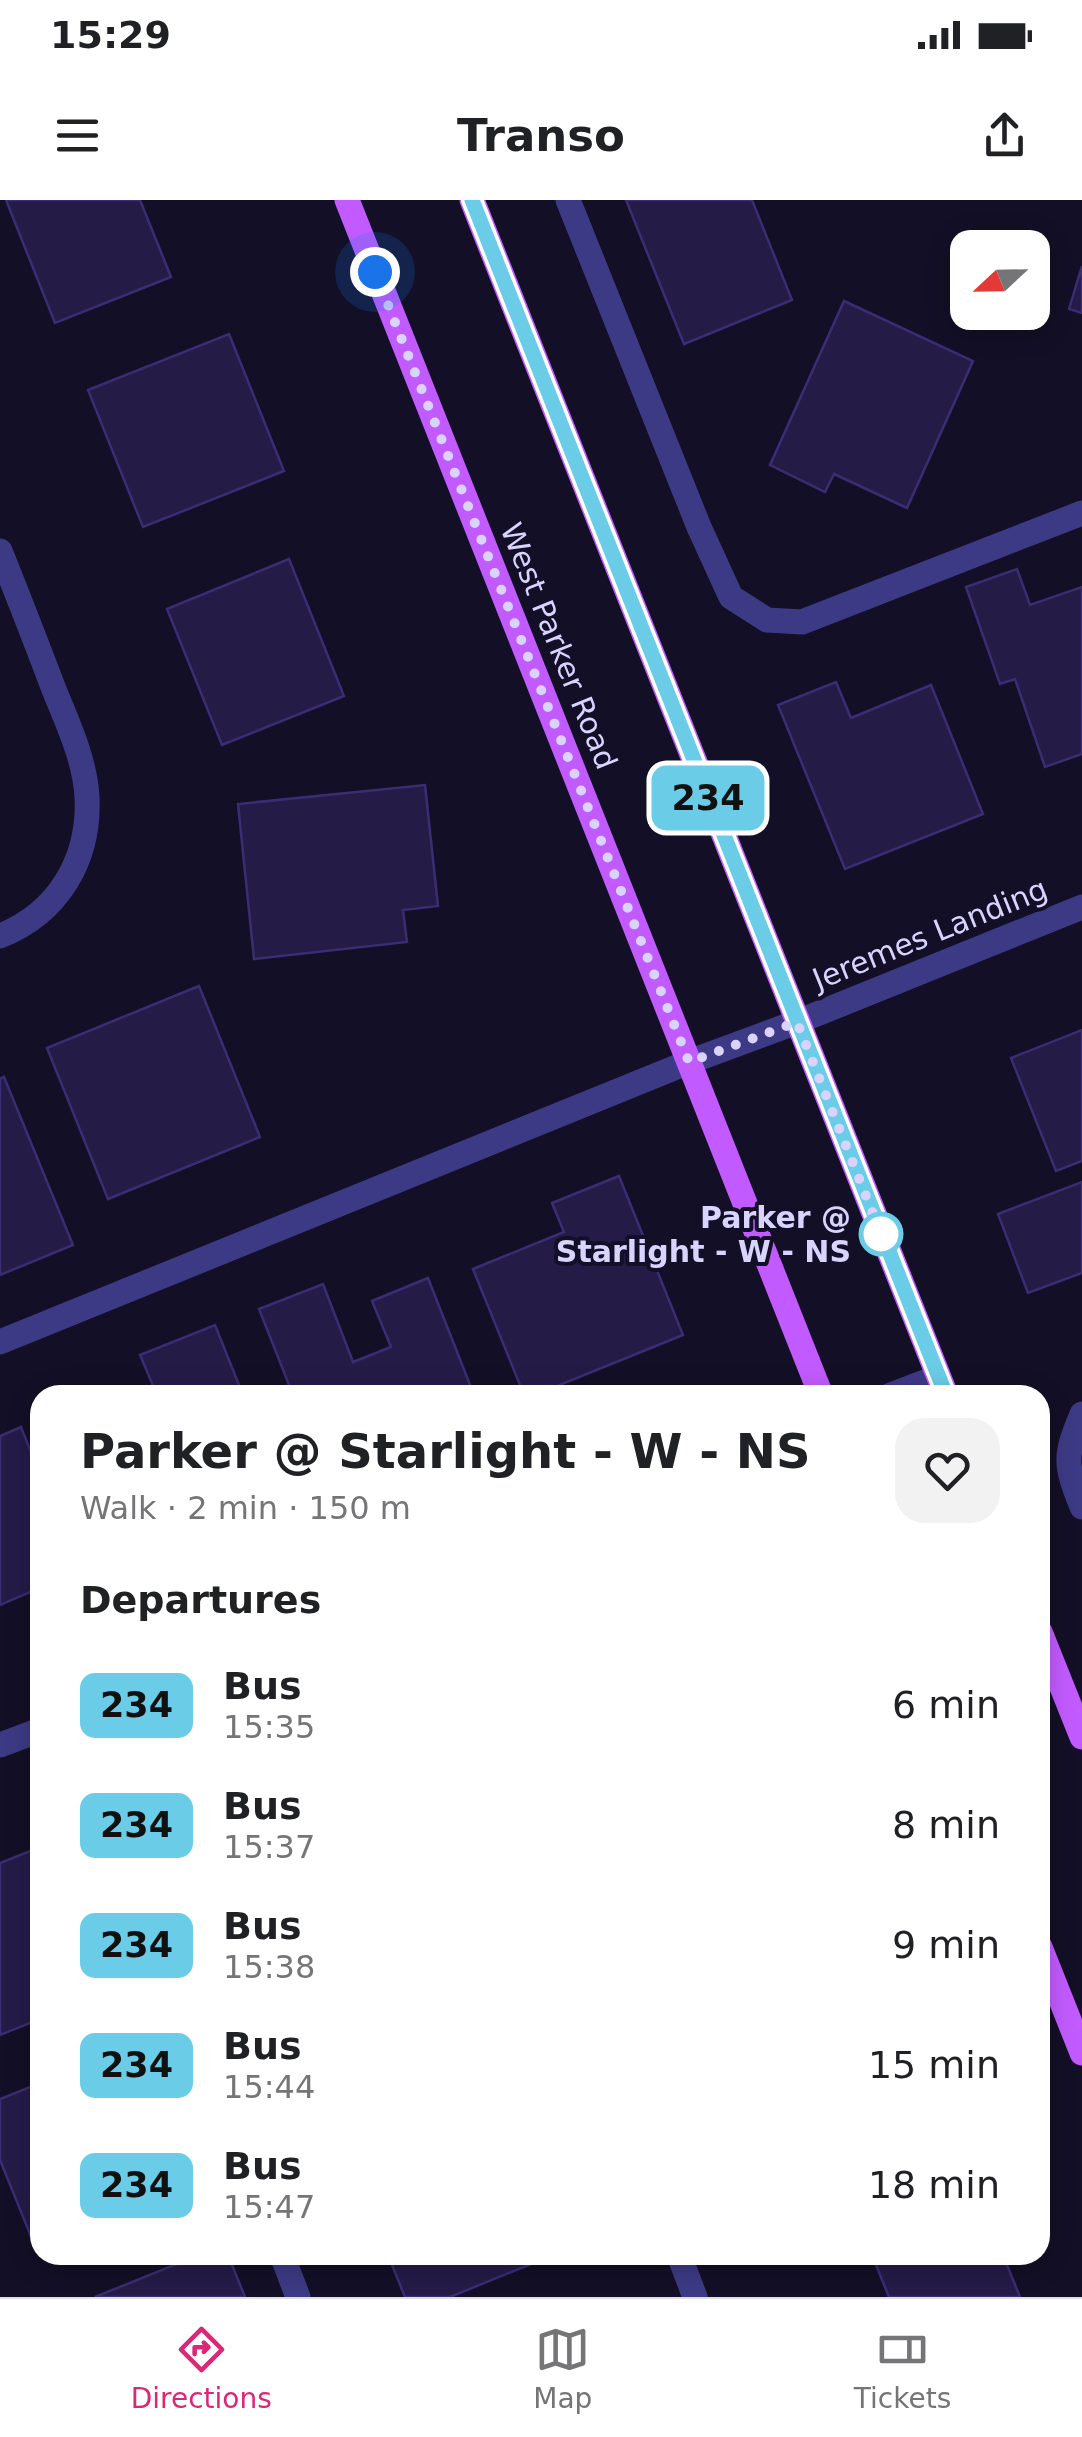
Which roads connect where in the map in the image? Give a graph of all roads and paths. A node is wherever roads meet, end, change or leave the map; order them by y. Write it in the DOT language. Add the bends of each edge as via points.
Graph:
graph roads {
  1 [pos="347,200"];
  2 [pos="472,200"];
  3 [pos="568,200"];
  4 [pos="1082,513"];
  5 [pos="0,551"];
  6 [pos="1082,908"];
  7 [pos="0,936"];
  8 [pos="797,1022"];
  9 [pos="689,1062"];
  10 [pos="0,1342"];
  11 [pos="817,1385"];
  12 [pos="942,1385"];
  13 [pos="1082,1414"];
  14 [pos="1082,1506"];
  15 [pos="1050,1657"];
  16 [pos="30,1734"];
  17 [pos="1082,1737"];
  18 [pos="0,1745"];
  19 [pos="1050,1972"];
  20 [pos="1082,2053"];
  21 [pos="286,2265"];
  22 [pos="683,2265"];
  23 [pos="298,2297"];
  24 [pos="695,2297"];
  1 -- 9 [label="main road, West Parker Road"];
  2 -- 8 [label="main road"];
  3 -- 4 [label="street" via="731,597 767,620 802,622"];
  5 -- 7 [label="street" via="76,744 87,797 81,847 64,890 26,925"];
  6 -- 8 [label="street, Jeremes Landing"];
  8 -- 9 [label="street, Jeremes Landing"];
  8 -- 12 [label="main road"];
  9 -- 10 [label="street, Jeremes Landing"];
  9 -- 11 [label="main road, West Parker Road"];
  13 -- 14 [label="street" via="1067,1468"];
  15 -- 17 [label="main road"];
  16 -- 18 [label="street"];
  19 -- 20 [label="main road"];
  21 -- 23 [label="street"];
  22 -- 24 [label="street"];
}
